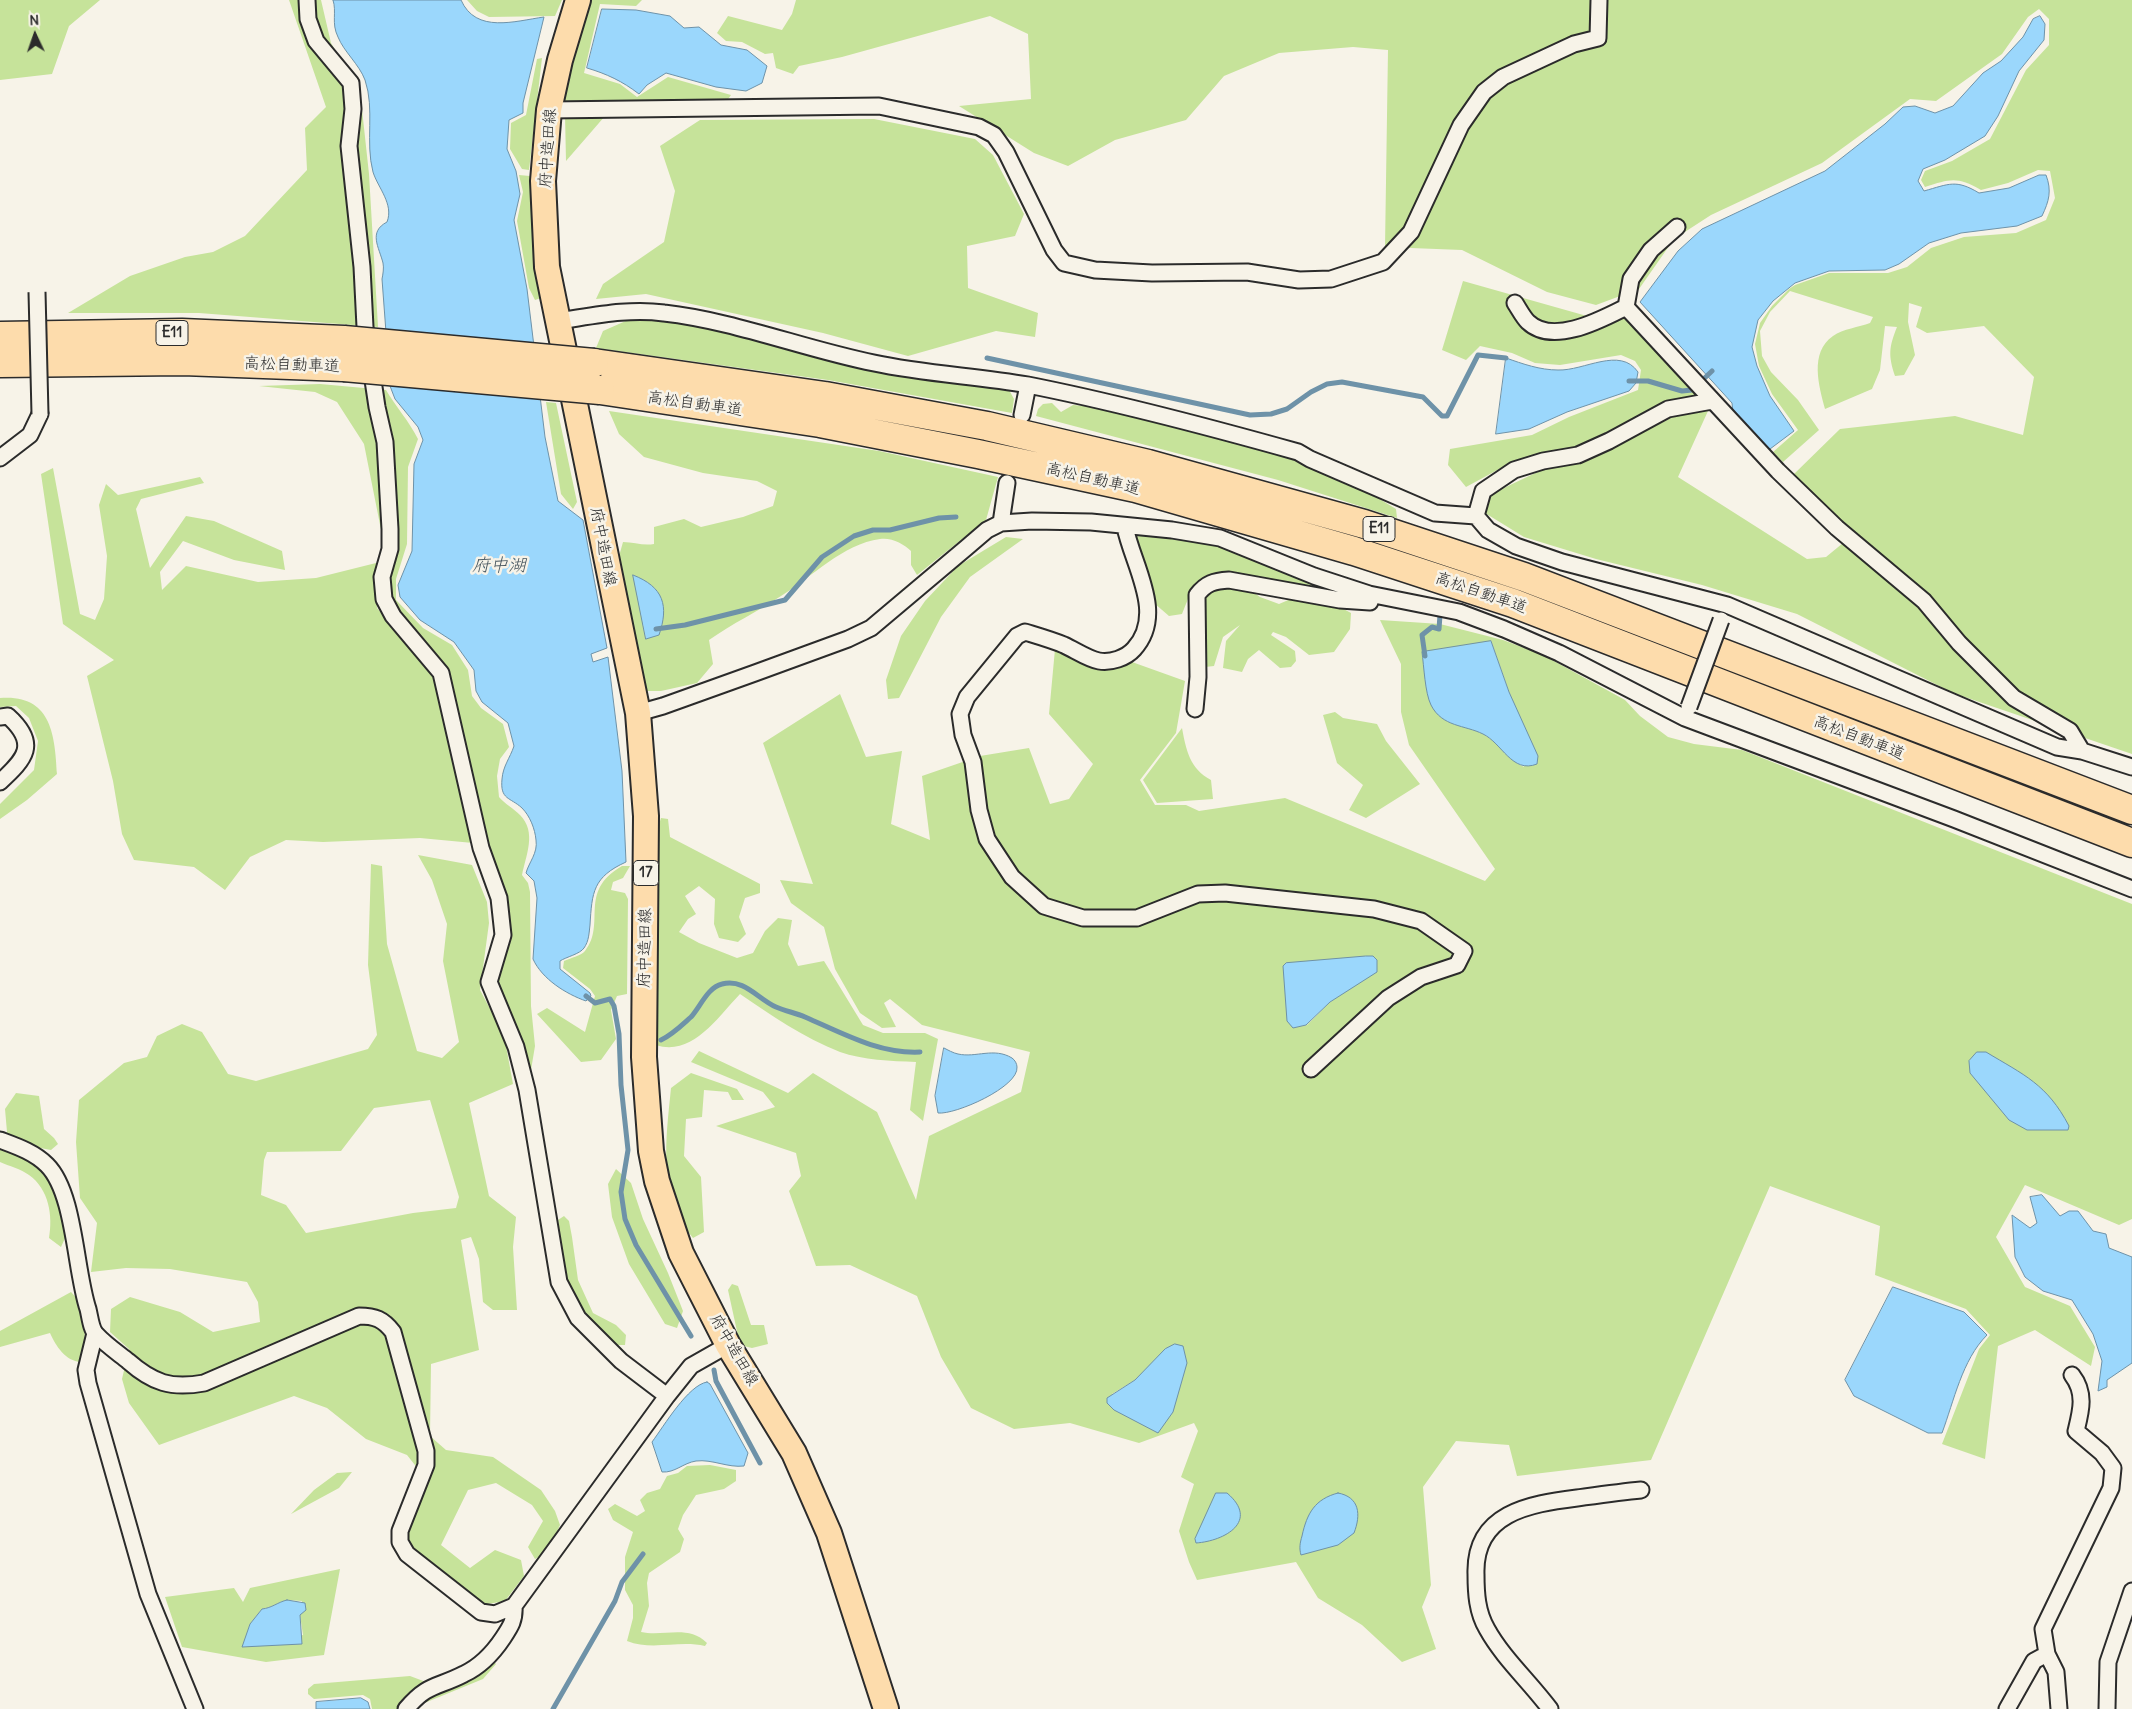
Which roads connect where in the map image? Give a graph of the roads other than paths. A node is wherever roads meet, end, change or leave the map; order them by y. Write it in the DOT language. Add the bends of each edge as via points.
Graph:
graph roads {
  1 [pos="307,0"];
  2 [pos="578,0"];
  3 [pos="1599,0"];
  4 [pos="549,110"];
  5 [pos="1677,226"];
  6 [pos="37,292"];
  7 [pos="1515,303"];
  8 [pos="1626,307"];
  9 [pos="558,321"];
  10 [pos="0,336"];
  11 [pos="0,363"];
  12 [pos="1028,385"];
  13 [pos="1712,401"];
  14 [pos="1022,415"];
  15 [pos="0,458"];
  16 [pos="1007,484"];
  17 [pos="1476,516"];
  18 [pos="1001,523"];
  19 [pos="1125,527"];
  20 [pos="1372,594"];
  21 [pos="1727,605"];
  22 [pos="1195,709"];
  23 [pos="638,713"];
  24 [pos="1687,713"];
  25 [pos="0,717"];
  26 [pos="2082,751"];
  27 [pos="2132,767"];
  28 [pos="0,782"];
  29 [pos="2132,810"];
  30 [pos="2132,843"];
  31 [pos="2132,889"];
  32 [pos="1311,1069"];
  33 [pos="0,1140"];
  34 [pos="95,1333"];
  35 [pos="728,1345"];
  36 [pos="2072,1375"];
  37 [pos="666,1396"];
  38 [pos="1641,1490"];
  39 [pos="2132,1591"];
  40 [pos="514,1606"];
  41 [pos="2047,1654"];
  42 [pos="195,1709"];
  43 [pos="406,1709"];
  44 [pos="886,1709"];
  45 [pos="1550,1709"];
  46 [pos="2007,1709"];
  47 [pos="2059,1709"];
  48 [pos="2107,1709"];
  1 -- 37 [label="street" via="308,19 316,41 351,84 353,109 349,146 365,327 384,442 390,529 390,549 382,577 384,599 441,673 482,848 500,898 503,935 489,982 516,1047 527,1090 559,1282 578,1318"];
  2 -- 4 [label="main road, 府中造田線 / 17"];
  3 -- 4 [label="street" via="1598,38 1574,44 1503,77 1484,92 1460,125 1411,232 1383,262 1331,279 1298,280 1248,272 1095,270 1064,263 1054,250 1006,152 994,135 970,125 879,106"];
  4 -- 9 [label="main road, 府中造田線 / 17" via="543,181 547,266"];
  5 -- 8 [label="street" via="1651,250 1631,279"];
  6 -- 15 [label="street, bridge" via="40,414 30,435"];
  7 -- 8 [label="street" via="1529,323 1547,332 1594,324"];
  8 -- 13 [label="street"];
  9 -- 12 [label="street" via="623,312 662,312 873,363"];
  9 -- 23 [label="main road, 府中造田線 / 17"];
  10 -- 29 [label="highway, 高松自動車道 / E11, bridge" via="182,333 344,340 594,363 825,396 987,426 1148,464 1364,524 1524,576"];
  11 -- 30 [label="highway, 高松自動車道 / E11, bridge" via="184,361 344,367 600,390 820,423 1136,488 1354,551 1513,603"];
  12 -- 14 [label="street"];
  12 -- 17 [label="street" via="1149,412 1298,452 1436,513"];
  13 -- 17 [label="street" via="1668,409 1578,455 1514,470 1483,491"];
  13 -- 26 [label="street" via="1836,528 1924,601 1959,643 2014,698 2070,732"];
  16 -- 18 [label="street"];
  17 -- 21 [label="street" via="1488,530 1516,546 1562,562"];
  18 -- 19 [label="street" via="1091,522"];
  18 -- 23 [label="street" via="987,530 871,628 755,673"];
  19 -- 20 [label="street" via="1220,538 1314,576"];
  19 -- 32 [label="street" via="1147,597 1147,628 1140,643 1118,660 1099,661 1063,644 1024,632 1017,636 968,697 960,714 963,735 973,762 979,810 987,839 1012,877 1044,906 1083,918 1137,918 1198,894 1224,893 1374,909 1421,921 1464,951 1456,964 1421,978 1388,998"];
  20 -- 22 [label="street" via="1370,602 1340,600 1229,580 1214,581 1203,587 1197,595"];
  20 -- 24 [label="street" via="1459,612 1504,628"];
  21 -- 24 [label="street, bridge"];
  21 -- 26 [label="street" via="2015,730 2057,747"];
  23 -- 35 [label="main road, 府中造田線 / 17" via="646,816 644,1056 651,1151 681,1253"];
  24 -- 31 [label="street" via="1850,782"];
  25 -- 28 [label="street" via="8,716 20,728 26,746 21,763"];
  26 -- 27 [label="street"];
  33 -- 34 [label="street" via="29,1151 47,1165 58,1183 68,1208 81,1290"];
  34 -- 40 [label="street" via="151,1379 186,1386 223,1377 359,1316 373,1316 384,1321 393,1332 426,1451 426,1465 400,1531 400,1542 407,1554 480,1612 495,1614"];
  34 -- 42 [label="street" via="86,1370 88,1383 148,1594"];
  35 -- 37 [label="street" via="692,1366"];
  35 -- 44 [label="main road, 府中造田線 / 17" via="794,1453 829,1534"];
  36 -- 41 [label="street" via="2078,1382 2082,1403 2076,1431 2102,1453 2113,1468 2111,1488 2043,1629"];
  37 -- 40 [label="street"];
  38 -- 45 [label="street" via="1520,1508 1497,1521 1480,1544 1475,1562 1476,1599 1486,1629"];
  39 -- 48 [label="street" via="2108,1662"];
  40 -- 43 [label="street" via="514,1621 493,1653 464,1674 418,1694"];
  41 -- 46 [label="street" via="2034,1661"];
  41 -- 47 [label="street" via="2056,1672"];
}
